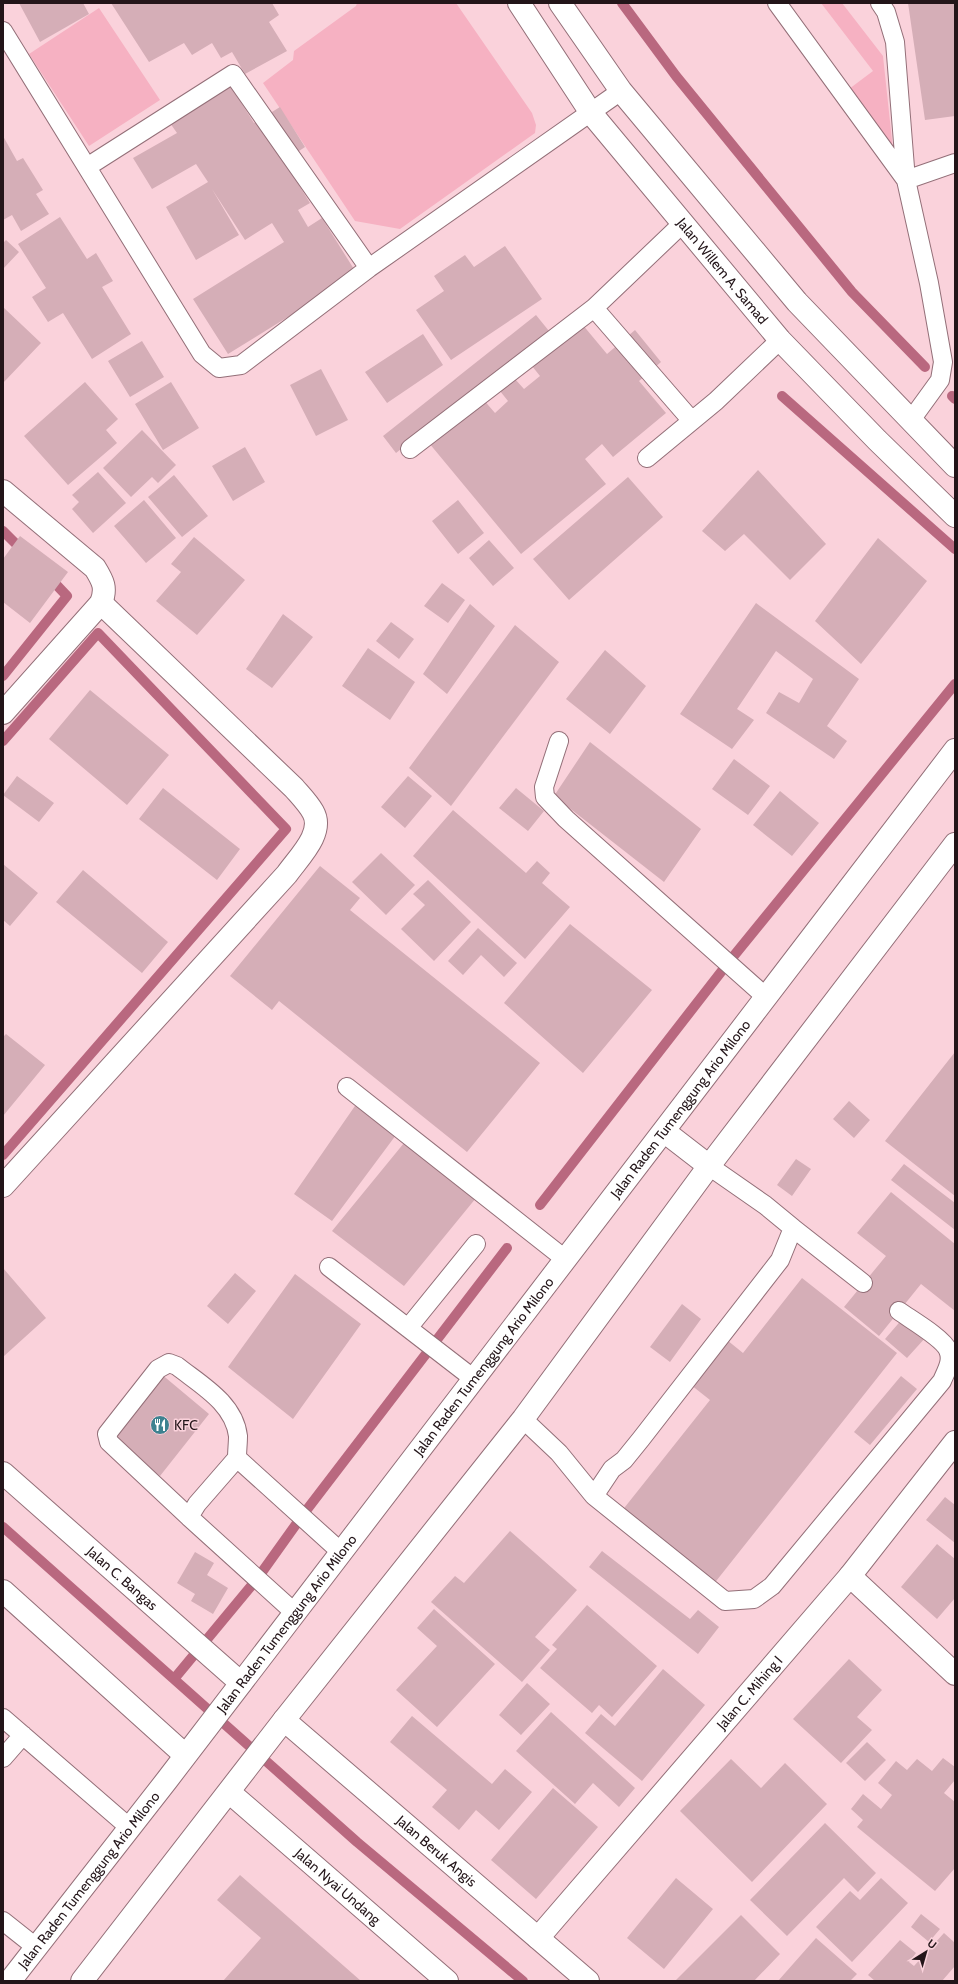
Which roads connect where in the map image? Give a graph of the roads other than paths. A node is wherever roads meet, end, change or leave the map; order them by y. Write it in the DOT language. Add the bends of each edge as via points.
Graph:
graph roads {
  1 [pos="519,3"];
  2 [pos="560,3"];
  3 [pos="777,3"];
  4 [pos="880,3"];
  5 [pos="3,31"];
  6 [pos="621,90"];
  7 [pos="591,113"];
  8 [pos="955,163"];
  9 [pos="87,167"];
  10 [pos="906,180"];
  11 [pos="682,224"];
  12 [pos="369,268"];
  13 [pos="594,308"];
  14 [pos="780,340"];
  15 [pos="911,420"];
  16 [pos="692,421"];
  17 [pos="410,449"];
  18 [pos="647,458"];
  19 [pos="955,466"];
  20 [pos="3,491"];
  21 [pos="955,516"];
  22 [pos="101,603"];
  23 [pos="3,714"];
  24 [pos="559,742"];
  25 [pos="955,750"];
  26 [pos="955,844"];
  27 [pos="766,997"];
  28 [pos="347,1087"];
  29 [pos="665,1132"];
  30 [pos="709,1166"];
  31 [pos="3,1186"];
  32 [pos="793,1228"];
  33 [pos="476,1244"];
  34 [pos="566,1259"];
  35 [pos="329,1267"];
  36 [pos="863,1283"];
  37 [pos="899,1311"];
  38 [pos="413,1332"];
  39 [pos="474,1379"];
  40 [pos="523,1419"];
  41 [pos="955,1442"];
  42 [pos="237,1458"];
  43 [pos="3,1473"];
  44 [pos="594,1496"];
  45 [pos="189,1517"];
  46 [pos="341,1552"];
  47 [pos="850,1576"];
  48 [pos="3,1591"];
  49 [pos="295,1613"];
  50 [pos="955,1674"];
  51 [pos="241,1683"];
  52 [pos="3,1718"];
  53 [pos="279,1728"];
  54 [pos="22,1735"];
  55 [pos="185,1755"];
  56 [pos="3,1758"];
  57 [pos="229,1792"];
  58 [pos="130,1828"];
  59 [pos="3,1921"];
  60 [pos="538,1938"];
  61 [pos="37,1948"];
  62 [pos="10,1981"];
  63 [pos="82,1981"];
  64 [pos="447,1981"];
  65 [pos="588,1981"];
  1 -- 7 [label="main road, Jalan Willem A. Samad"];
  2 -- 6 [label="main road"];
  3 -- 10 [label="lane"];
  4 -- 10 [label="lane" via="886,12 895,42"];
  5 -- 9 [label="lane"];
  6 -- 7 [label="lane"];
  6 -- 15 [label="main road" via="797,302"];
  7 -- 11 [label="main road, Jalan Willem A. Samad"];
  7 -- 12 [label="lane"];
  8 -- 10 [label="lane"];
  9 -- 12 [label="lane" via="233,74"];
  9 -- 12 [label="lane" via="202,354 219,368 240,365"];
  10 -- 15 [label="lane" via="929,282 943,362 940,380"];
  11 -- 13 [label="lane"];
  11 -- 14 [label="main road, Jalan Willem A. Samad"];
  13 -- 16 [label="lane"];
  13 -- 17 [label="lane"];
  14 -- 16 [label="lane"];
  14 -- 21 [label="main road, Jalan Willem A. Samad"];
  15 -- 19 [label="main road"];
  16 -- 18 [label="lane"];
  20 -- 22 [label="main road" via="95,568 104,582 105,594"];
  22 -- 23 [label="main road"];
  22 -- 31 [label="main road" via="294,788 314,812 317,823 312,839 287,874"];
  24 -- 27 [label="lane" via="544,787 545,797 549,802"];
  25 -- 27 [label="main road, Jalan Raden Tumenggung Ario Milono"];
  26 -- 30 [label="main road"];
  27 -- 29 [label="main road, Jalan Raden Tumenggung Ario Milono"];
  28 -- 34 [label="lane"];
  29 -- 30 [label="main road"];
  29 -- 34 [label="main road, Jalan Raden Tumenggung Ario Milono"];
  30 -- 32 [label="lane"];
  30 -- 40 [label="main road"];
  32 -- 36 [label="lane"];
  32 -- 44 [label="lane" via="780,1260 641,1439 624,1460 612,1469"];
  33 -- 38 [label="lane"];
  34 -- 39 [label="main road, Jalan Raden Tumenggung Ario Milono"];
  35 -- 38 [label="lane"];
  37 -- 44 [label="lane" via="932,1334 948,1350 950,1365 942,1380 772,1586 754,1599 725,1601"];
  38 -- 39 [label="lane"];
  39 -- 46 [label="main road, Jalan Raden Tumenggung Ario Milono"];
  40 -- 44 [label="lane" via="559,1453"];
  40 -- 53 [label="main road"];
  41 -- 47 [label="main road, Jalan C. Mihing I"];
  42 -- 45 [label="lane"];
  42 -- 45 [label="lane" via="238,1436 232,1416 224,1404 177,1366 169,1363 158,1369 107,1434 107,1438"];
  42 -- 46 [label="lane"];
  43 -- 51 [label="main road, Jalan C. Bangas"];
  45 -- 49 [label="lane"];
  46 -- 49 [label="main road, Jalan Raden Tumenggung Ario Milono"];
  47 -- 50 [label="main road"];
  47 -- 60 [label="main road, Jalan C. Mihing I"];
  48 -- 55 [label="main road"];
  49 -- 51 [label="main road, Jalan Raden Tumenggung Ario Milono"];
  51 -- 55 [label="main road, Jalan Raden Tumenggung Ario Milono"];
  52 -- 54 [label="lane"];
  53 -- 57 [label="main road"];
  53 -- 60 [label="main road, Jalan Beruk Angis"];
  54 -- 56 [label="lane"];
  54 -- 58 [label="lane"];
  55 -- 58 [label="main road, Jalan Raden Tumenggung Ario Milono"];
  57 -- 63 [label="main road"];
  57 -- 64 [label="main road, Jalan Nyai Undang"];
  58 -- 61 [label="main road, Jalan Raden Tumenggung Ario Milono"];
  59 -- 61 [label="lane"];
  60 -- 65 [label="main road, Jalan Beruk Angis"];
  61 -- 62 [label="main road, Jalan Raden Tumenggung Ario Milono"];
}
